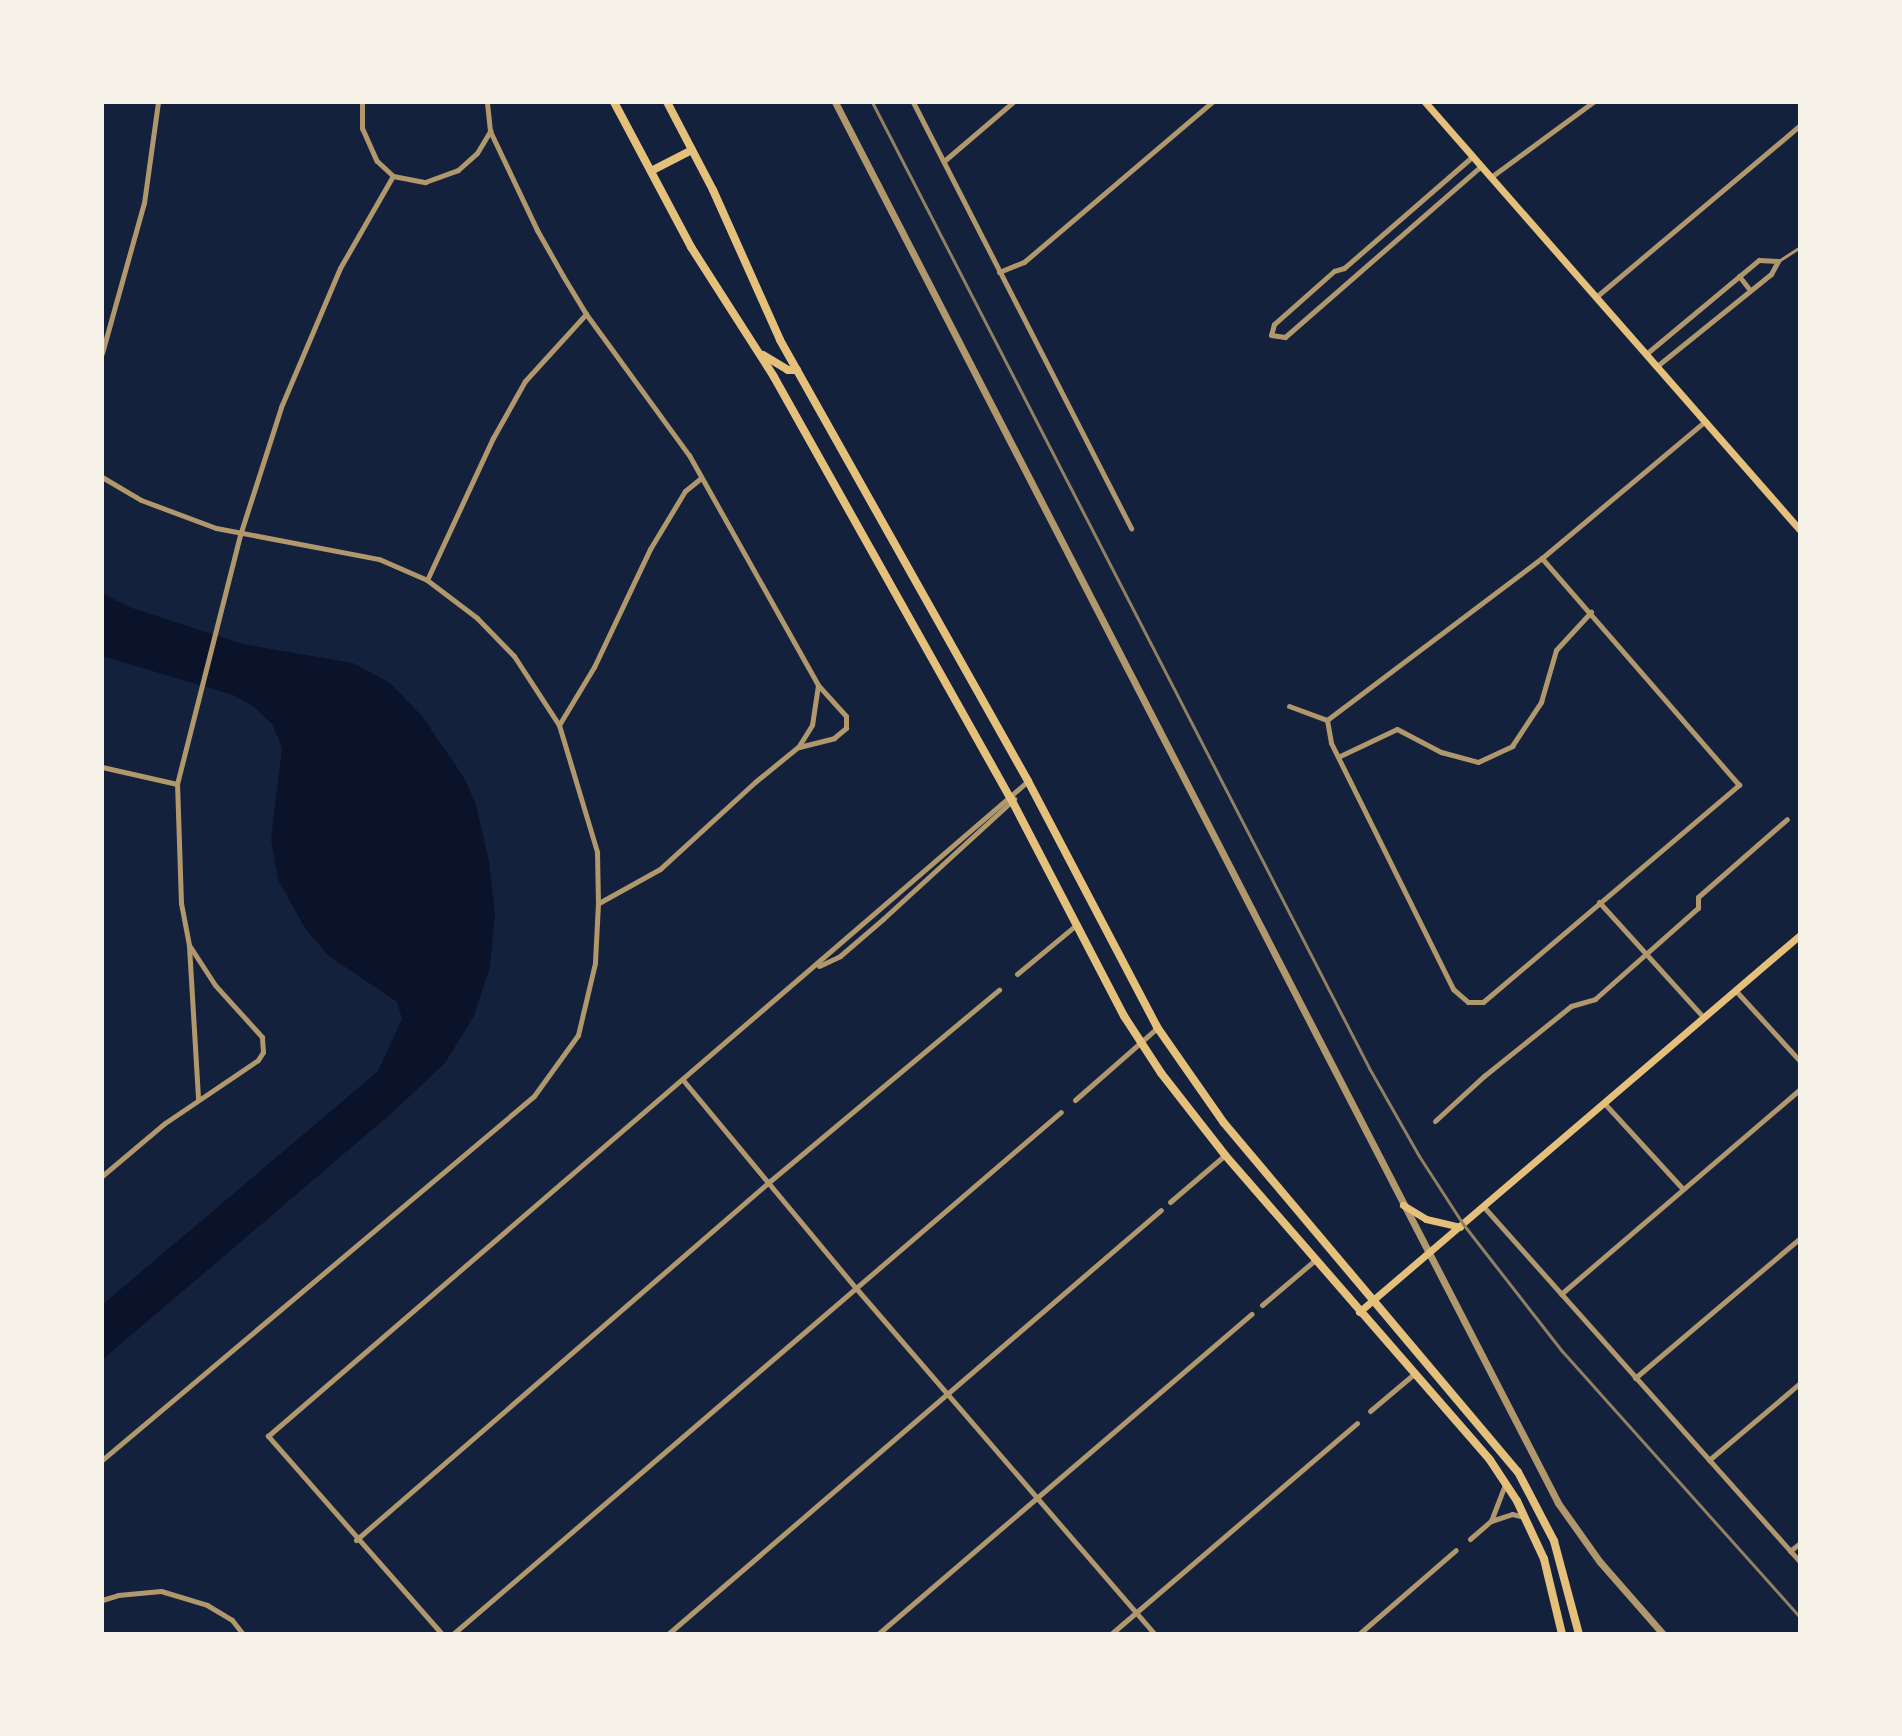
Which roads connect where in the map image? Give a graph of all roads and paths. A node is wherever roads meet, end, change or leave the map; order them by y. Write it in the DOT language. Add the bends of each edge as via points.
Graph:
graph roads {
  1 [pos="158,102"];
  2 [pos="362,102"];
  3 [pos="487,102"];
  4 [pos="614,102"];
  5 [pos="667,102"];
  6 [pos="835,102"];
  7 [pos="913,102"];
  8 [pos="1013,102"];
  9 [pos="1212,102"];
  10 [pos="1425,102"];
  11 [pos="1593,102"];
  12 [pos="1800,125"];
  13 [pos="490,131"];
  14 [pos="692,150"];
  15 [pos="1473,156"];
  16 [pos="944,161"];
  17 [pos="1481,166"];
  18 [pos="651,171"];
  19 [pos="393,176"];
  20 [pos="1491,177"];
  21 [pos="1800,247"];
  22 [pos="1778,261"];
  23 [pos="999,272"];
  24 [pos="1739,276"];
  25 [pos="1750,290"];
  26 [pos="1596,297"];
  27 [pos="586,314"];
  28 [pos="102,353"];
  29 [pos="759,353"];
  30 [pos="1646,354"];
  31 [pos="1657,366"];
  32 [pos="797,370"];
  33 [pos="1705,421"];
  34 [pos="102,477"];
  35 [pos="701,478"];
  36 [pos="1131,528"];
  37 [pos="1800,530"];
  38 [pos="240,535"];
  39 [pos="1542,558"];
  40 [pos="427,580"];
  41 [pos="1591,612"];
  42 [pos="818,685"];
  43 [pos="1289,706"];
  44 [pos="1327,720"];
  45 [pos="559,725"];
  46 [pos="798,747"];
  47 [pos="1340,756"];
  48 [pos="102,767"];
  49 [pos="1028,781"];
  50 [pos="177,784"];
  51 [pos="1011,798"];
  52 [pos="1787,819"];
  53 [pos="1599,902"];
  54 [pos="598,903"];
  55 [pos="1076,925"];
  56 [pos="1800,935"];
  57 [pos="189,945"];
  58 [pos="1646,952"];
  59 [pos="1017,974"];
  60 [pos="999,990"];
  61 [pos="1736,991"];
  62 [pos="1704,1018"];
  63 [pos="1157,1027"];
  64 [pos="1141,1044"];
  65 [pos="1800,1061"];
  66 [pos="683,1080"];
  67 [pos="1800,1089"];
  68 [pos="198,1100"];
  69 [pos="1075,1100"];
  70 [pos="1605,1104"];
  71 [pos="1061,1112"];
  72 [pos="1435,1121"];
  73 [pos="1225,1155"];
  74 [pos="102,1176"];
  75 [pos="769,1182"];
  76 [pos="1682,1188"];
  77 [pos="1170,1202"];
  78 [pos="1403,1205"];
  79 [pos="1483,1206"];
  80 [pos="1161,1210"];
  81 [pos="1460,1227"];
  82 [pos="1800,1238"];
  83 [pos="1429,1254"];
  84 [pos="1315,1260"];
  85 [pos="855,1287"];
  86 [pos="1561,1294"];
  87 [pos="1374,1300"];
  88 [pos="1262,1305"];
  89 [pos="1359,1312"];
  90 [pos="1252,1314"];
  91 [pos="1414,1374"];
  92 [pos="1635,1378"];
  93 [pos="1800,1383"];
  94 [pos="949,1392"];
  95 [pos="1370,1411"];
  96 [pos="1357,1423"];
  97 [pos="102,1460"];
  98 [pos="1709,1460"];
  99 [pos="1506,1482"];
  100 [pos="1038,1497"];
  101 [pos="1526,1518"];
  102 [pos="1491,1521"];
  103 [pos="1470,1539"];
  104 [pos="356,1540"];
  105 [pos="1800,1543"];
  106 [pos="1456,1550"];
  107 [pos="1790,1551"];
  108 [pos="1800,1562"];
  109 [pos="102,1600"];
  110 [pos="1136,1612"];
  111 [pos="243,1634"];
  112 [pos="442,1634"];
  113 [pos="453,1634"];
  114 [pos="668,1634"];
  115 [pos="878,1634"];
  116 [pos="1111,1634"];
  117 [pos="1155,1634"];
  118 [pos="1359,1634"];
  119 [pos="1562,1634"];
  120 [pos="1579,1634"];
  121 [pos="1663,1634"];
  1 -- 28 [label="street" via="144,203"];
  2 -- 19 [label="street" via="367,142"];
  3 -- 13 [label="street"];
  4 -- 18 [label="main road"];
  5 -- 14 [label="main road"];
  6 -- 78 [label="street"];
  7 -- 16 [label="street"];
  8 -- 16 [label="street"];
  9 -- 23 [label="street" via="1024,262"];
  10 -- 15 [label="main road"];
  11 -- 20 [label="street"];
  12 -- 26 [label="street"];
  13 -- 19 [label="street" via="477,153 440,180"];
  13 -- 27 [label="street" via="537,230"];
  14 -- 18 [label="main road"];
  14 -- 32 [label="main road"];
  15 -- 17 [label="main road"];
  15 -- 17 [label="street" via="1274,324 1271,335 1285,337"];
  16 -- 23 [label="street"];
  17 -- 20 [label="main road"];
  18 -- 29 [label="main road" via="691,247"];
  19 -- 38 [label="street" via="328,294 281,407"];
  20 -- 26 [label="main road"];
  21 -- 22 [label="lane"];
  22 -- 24 [label="street" via="1759,260"];
  22 -- 25 [label="street"];
  23 -- 36 [label="street"];
  24 -- 25 [label="street"];
  24 -- 30 [label="street"];
  25 -- 31 [label="street"];
  26 -- 30 [label="main road"];
  27 -- 35 [label="street"];
  27 -- 40 [label="street" via="525,381"];
  29 -- 32 [label="main road"];
  29 -- 51 [label="main road"];
  30 -- 31 [label="main road"];
  31 -- 33 [label="main road"];
  32 -- 49 [label="main road"];
  33 -- 37 [label="main road"];
  33 -- 39 [label="street"];
  34 -- 38 [label="street" via="141,500"];
  35 -- 42 [label="street"];
  35 -- 45 [label="street" via="685,491 650,549 594,667"];
  38 -- 40 [label="street" via="379,559"];
  38 -- 50 [label="street"];
  39 -- 41 [label="street"];
  39 -- 44 [label="street"];
  40 -- 45 [label="street" via="477,618 514,656"];
  41 -- 47 [label="street" via="1556,650 1541,702 1512,746 1478,762 1441,752 1397,729"];
  41 -- 53 [label="street" via="1739,785"];
  42 -- 46 [label="street" via="812,725"];
  42 -- 46 [label="street" via="846,716 846,728 834,738"];
  43 -- 44 [label="street"];
  44 -- 47 [label="street" via="1331,743"];
  45 -- 54 [label="street" via="597,852"];
  46 -- 54 [label="street" via="660,869"];
  47 -- 53 [label="street" via="1453,989 1468,1002 1483,1002"];
  48 -- 50 [label="street"];
  49 -- 51 [label="street"];
  49 -- 63 [label="main road"];
  50 -- 57 [label="street" via="181,903"];
  51 -- 55 [label="main road"];
  51 -- 66 [label="street"];
  52 -- 58 [label="street" via="1698,897 1698,908"];
  53 -- 58 [label="street"];
  54 -- 97 [label="street" via="595,963 578,1035 534,1096"];
  55 -- 59 [label="street"];
  55 -- 64 [label="main road"];
  56 -- 61 [label="main road"];
  57 -- 68 [label="street"];
  57 -- 68 [label="street" via="215,985 262,1037 263,1052"];
  58 -- 62 [label="street"];
  58 -- 72 [label="street" via="1595,999 1571,1006"];
  60 -- 75 [label="street"];
  61 -- 62 [label="main road"];
  61 -- 65 [label="street"];
  62 -- 70 [label="main road"];
  63 -- 64 [label="street"];
  63 -- 87 [label="main road" via="1224,1123"];
  64 -- 69 [label="street"];
  64 -- 73 [label="main road"];
  66 -- 75 [label="street"];
  66 -- 104 [label="street" via="268,1436"];
  67 -- 76 [label="street"];
  68 -- 74 [label="street"];
  70 -- 76 [label="street"];
  70 -- 79 [label="main road"];
  71 -- 85 [label="street"];
  73 -- 77 [label="street"];
  73 -- 84 [label="main road"];
  75 -- 85 [label="street"];
  75 -- 104 [label="street"];
  76 -- 86 [label="street"];
  78 -- 81 [label="main road" via="1426,1219"];
  78 -- 83 [label="street"];
  79 -- 81 [label="main road"];
  79 -- 86 [label="street"];
  80 -- 94 [label="street"];
  81 -- 83 [label="main road"];
  82 -- 92 [label="street"];
  83 -- 87 [label="main road"];
  83 -- 121 [label="street" via="1580,1536"];
  84 -- 88 [label="street"];
  84 -- 89 [label="main road"];
  85 -- 94 [label="street"];
  85 -- 113 [label="street"];
  86 -- 92 [label="street"];
  87 -- 89 [label="main road"];
  87 -- 120 [label="main road" via="1483,1426 1532,1495 1563,1565"];
  89 -- 91 [label="main road"];
  90 -- 100 [label="street"];
  91 -- 95 [label="street"];
  91 -- 99 [label="main road"];
  92 -- 98 [label="street"];
  93 -- 98 [label="street"];
  94 -- 100 [label="street"];
  94 -- 114 [label="street"];
  96 -- 110 [label="street"];
  98 -- 107 [label="street"];
  99 -- 101 [label="main road"];
  99 -- 102 [label="street"];
  100 -- 110 [label="street"];
  100 -- 115 [label="street"];
  101 -- 102 [label="street" via="1512,1514"];
  101 -- 119 [label="main road" via="1546,1567"];
  102 -- 103 [label="street"];
  104 -- 112 [label="street"];
  105 -- 107 [label="street"];
  106 -- 118 [label="street"];
  107 -- 108 [label="street"];
  109 -- 111 [label="street" via="161,1591 207,1605 232,1620"];
  110 -- 116 [label="street"];
  110 -- 117 [label="street"];
}
